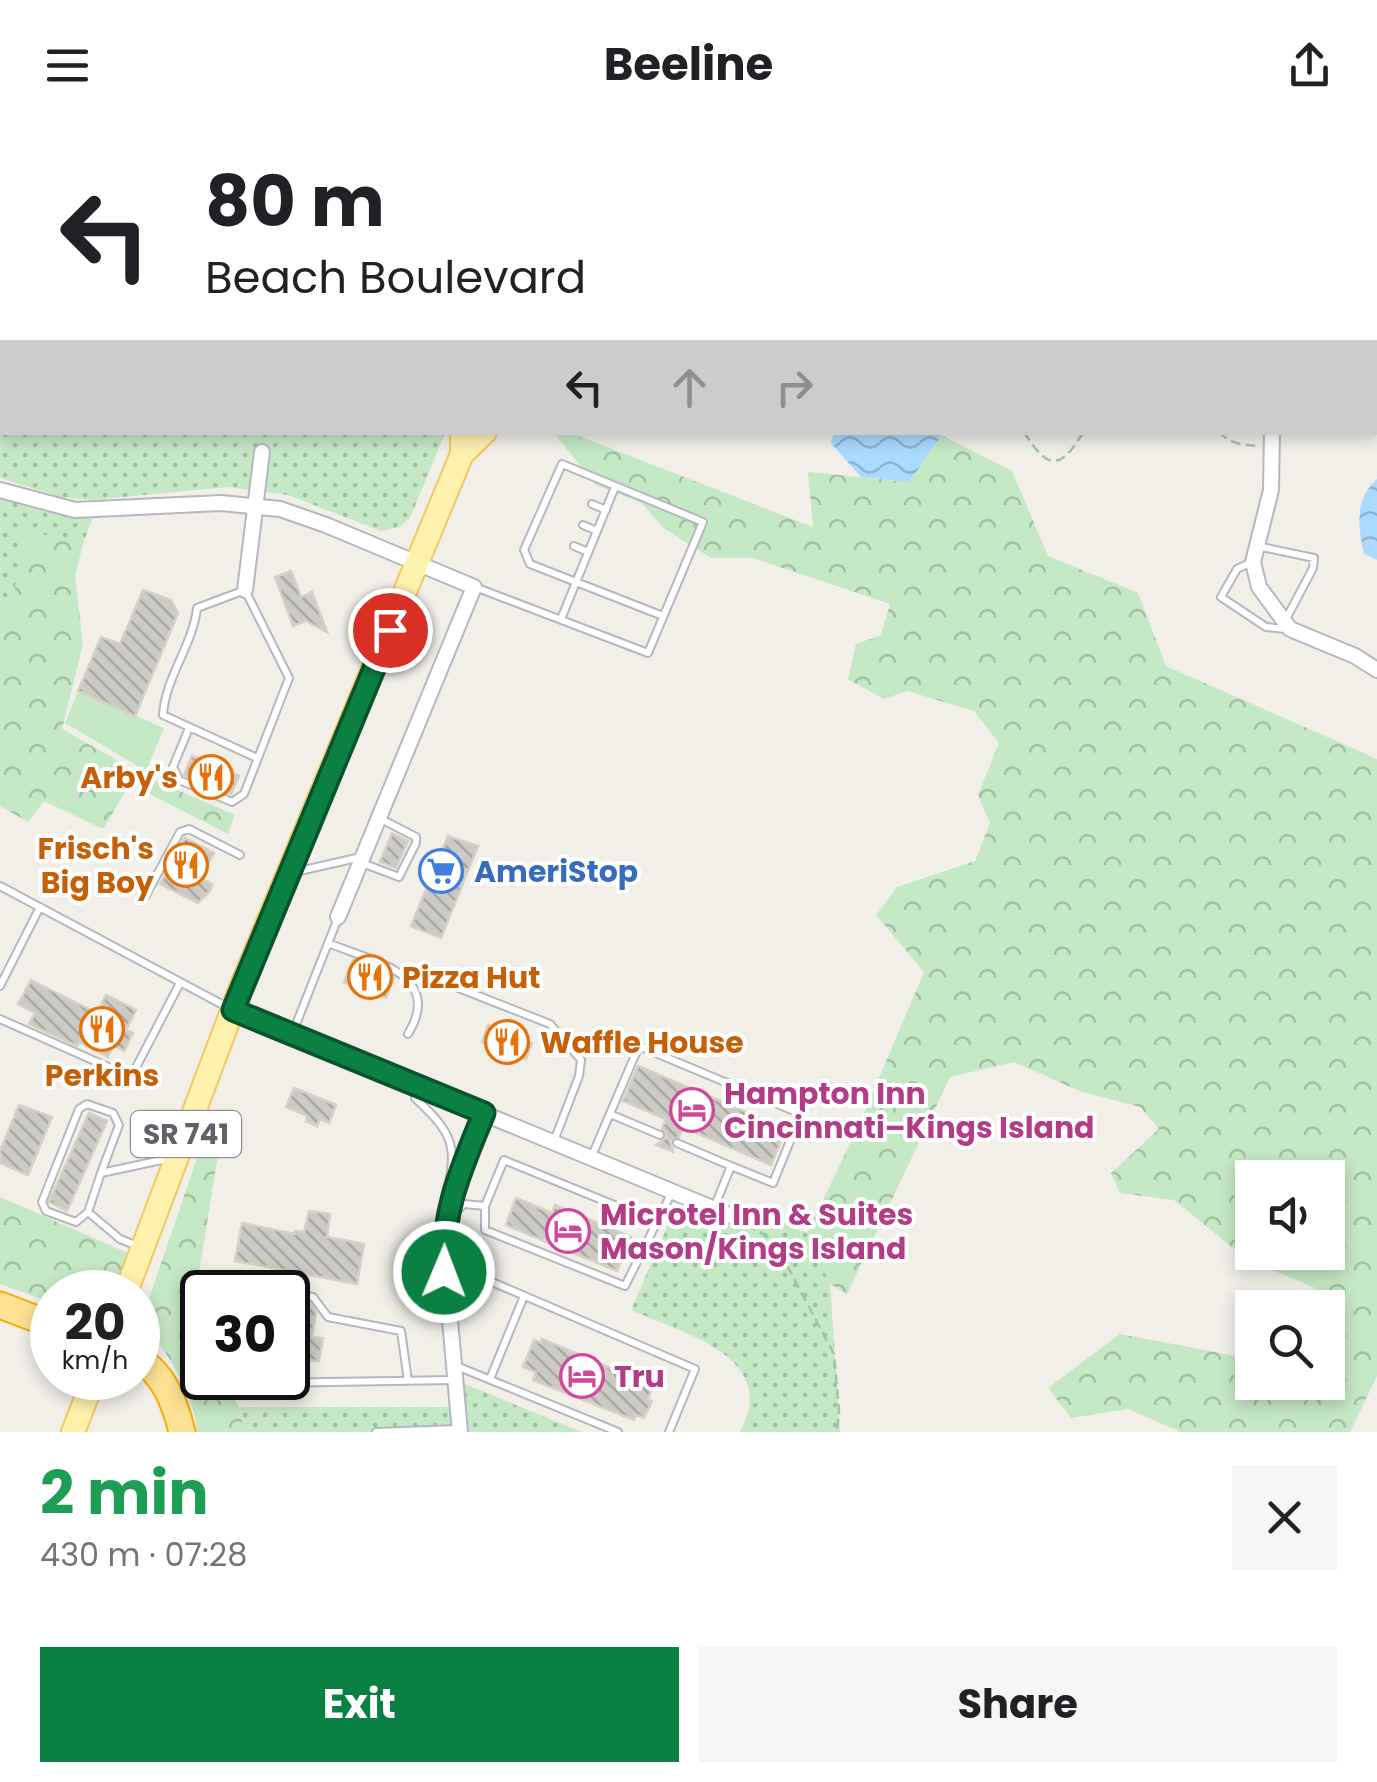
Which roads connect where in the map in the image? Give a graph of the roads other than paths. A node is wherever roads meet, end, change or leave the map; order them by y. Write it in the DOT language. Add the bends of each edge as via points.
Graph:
graph roads {
  1 [pos="1272,440"];
  2 [pos="462,443"];
  3 [pos="262,452"];
  4 [pos="552,486"];
  5 [pos="615,487"];
  6 [pos="0,490"];
  7 [pos="562,491"];
  8 [pos="592,504"];
  9 [pos="255,505"];
  10 [pos="543,509"];
  11 [pos="606,510"];
  12 [pos="552,513"];
  13 [pos="583,525"];
  14 [pos="533,529"];
  15 [pos="597,531"];
  16 [pos="543,533"];
  17 [pos="574,546"];
  18 [pos="588,552"];
  19 [pos="1254,554"];
  20 [pos="418,562"];
  21 [pos="576,581"];
  22 [pos="474,586"];
  23 [pos="244,590"];
  24 [pos="663,616"];
  25 [pos="561,619"];
  26 [pos="1287,626"];
  27 [pos="1377,670"];
  28 [pos="189,728"];
  29 [pos="257,758"];
  30 [pos="378,818"];
  31 [pos="240,856"];
  32 [pos="362,860"];
  33 [pos="289,873"];
  34 [pos="0,886"];
  35 [pos="145,896"];
  36 [pos="40,908"];
  37 [pos="338,917"];
  38 [pos="328,943"];
  39 [pos="438,980"];
  40 [pos="180,982"];
  41 [pos="0,986"];
  42 [pos="233,1010"];
  43 [pos="0,1019"];
  44 [pos="292,1034"];
  45 [pos="408,1034"];
  46 [pos="414,1085"];
  47 [pos="484,1113"];
  48 [pos="610,1114"];
  49 [pos="660,1135"];
  50 [pos="553,1142"];
  51 [pos="677,1143"];
  52 [pos="178,1156"];
  53 [pos="591,1158"];
  54 [pos="731,1166"];
  55 [pos="100,1172"];
  56 [pos="672,1192"];
  57 [pos="485,1206"];
  58 [pos="714,1209"];
  59 [pos="88,1212"];
  60 [pos="734,1218"];
  61 [pos="445,1222"];
  62 [pos="656,1222"];
  63 [pos="143,1248"];
  64 [pos="134,1270"];
  65 [pos="444,1279"];
  66 [pos="310,1296"];
  67 [pos="524,1296"];
  68 [pos="0,1305"];
  69 [pos="30,1317"];
  70 [pos="454,1372"];
  71 [pos="160,1378"];
  72 [pos="490,1380"];
  73 [pos="408,1381"];
  74 [pos="310,1382"];
  75 [pos="85,1400"];
  76 [pos="460,1430"];
  77 [pos="409,1431"];
  78 [pos="72,1432"];
  79 [pos="182,1432"];
  80 [pos="376,1432"];
  81 [pos="618,1432"];
  82 [pos="670,1432"];
  1 -- 19 [label="street" via="1271,490"];
  2 -- 20 [label="main road, SR 741"];
  3 -- 9 [label="street"];
  4 -- 5 [label="lane" via="562,464"];
  4 -- 7 [label="lane"];
  4 -- 10 [label="lane"];
  5 -- 11 [label="lane"];
  5 -- 24 [label="lane" via="702,522"];
  6 -- 9 [label="street" via="95,511"];
  8 -- 11 [label="lane"];
  9 -- 20 [label="street"];
  9 -- 23 [label="street"];
  10 -- 12 [label="lane"];
  10 -- 14 [label="lane"];
  11 -- 15 [label="lane"];
  13 -- 15 [label="lane"];
  14 -- 16 [label="lane"];
  14 -- 21 [label="lane" via="524,550 530,564"];
  15 -- 18 [label="lane"];
  17 -- 18 [label="lane"];
  18 -- 21 [label="lane"];
  19 -- 26 [label="street" via="1259,588"];
  19 -- 26 [label="lane" via="1221,597 1266,627"];
  19 -- 26 [label="lane" via="1314,558"];
  20 -- 22 [label="street"];
  20 -- 33 [label="main road, SR 741"];
  21 -- 24 [label="lane"];
  21 -- 25 [label="lane"];
  22 -- 25 [label="lane"];
  22 -- 30 [label="street"];
  23 -- 28 [label="lane" via="197,608 163,709"];
  23 -- 29 [label="lane" via="288,678"];
  24 -- 25 [label="lane" via="648,653"];
  26 -- 27 [label="street"];
  28 -- 29 [label="lane"];
  28 -- 29 [label="lane" via="173,767 179,780 232,802 244,794"];
  30 -- 32 [label="street"];
  30 -- 32 [label="lane" via="416,843 399,877"];
  31 -- 35 [label="lane" via="189,829 180,832"];
  32 -- 33 [label="lane"];
  32 -- 37 [label="street"];
  33 -- 42 [label="main road, SR 741"];
  34 -- 36 [label="lane"];
  36 -- 40 [label="lane"];
  36 -- 41 [label="lane"];
  37 -- 38 [label="lane"];
  38 -- 44 [label="lane"];
  38 -- 45 [label="lane" via="411,981 420,1008"];
  39 -- 50 [label="lane" via="550,1024 582,1060"];
  40 -- 42 [label="lane"];
  40 -- 43 [label="lane" via="131,1077"];
  42 -- 44 [label="street"];
  42 -- 52 [label="main road, SR 741"];
  44 -- 46 [label="street"];
  46 -- 47 [label="street"];
  46 -- 61 [label="lane" via="416,1098 451,1142"];
  47 -- 50 [label="street"];
  47 -- 61 [label="street"];
  48 -- 49 [label="lane"];
  48 -- 53 [label="lane"];
  48 -- 54 [label="lane" via="638,1046 801,1114 773,1183"];
  50 -- 53 [label="street"];
  51 -- 54 [label="lane"];
  52 -- 55 [label="lane"];
  52 -- 63 [label="main road, SR 741"];
  53 -- 56 [label="street"];
  54 -- 58 [label="lane"];
  55 -- 59 [label="lane"];
  55 -- 59 [label="lane" via="119,1125 113,1113 87,1104 42,1202 46,1211 76,1222"];
  56 -- 58 [label="street"];
  56 -- 62 [label="lane"];
  57 -- 61 [label="lane" via="464,1204"];
  57 -- 62 [label="lane" via="504,1160"];
  57 -- 62 [label="lane" via="485,1230 625,1286"];
  58 -- 60 [label="street"];
  59 -- 63 [label="lane" via="120,1239"];
  61 -- 65 [label="street"];
  63 -- 64 [label="main road, SR 741"];
  65 -- 67 [label="lane" via="485,1279"];
  65 -- 70 [label="street"];
  66 -- 73 [label="lane" via="328,1317 401,1332"];
  67 -- 72 [label="lane"];
  67 -- 82 [label="lane" via="695,1369"];
  68 -- 69 [label="highway"];
  70 -- 72 [label="lane"];
  70 -- 73 [label="lane"];
  70 -- 76 [label="street"];
  71 -- 79 [label="highway"];
  72 -- 81 [label="lane"];
  73 -- 74 [label="lane"];
  75 -- 78 [label="main road"];
  76 -- 77 [label="lane"];
  77 -- 80 [label="lane"];
}
